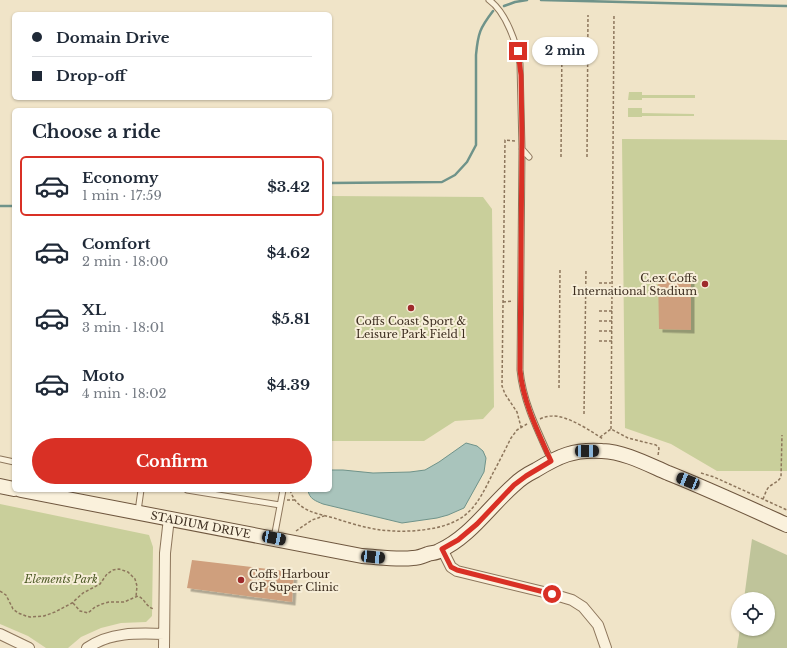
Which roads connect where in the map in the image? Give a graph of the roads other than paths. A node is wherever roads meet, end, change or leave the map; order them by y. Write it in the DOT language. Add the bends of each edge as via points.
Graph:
graph roads {
  1 [pos="489,0"];
  2 [pos="522,149"];
  3 [pos="528,157"];
  4 [pos="0,459"];
  5 [pos="551,461"];
  6 [pos="12,462"];
  7 [pos="0,486"];
  8 [pos="12,489"];
  9 [pos="32,492"];
  10 [pos="141,492"];
  11 [pos="199,492"];
  12 [pos="283,492"];
  13 [pos="280,505"];
  14 [pos="138,512"];
  15 [pos="169,518"];
  16 [pos="787,525"];
  17 [pos="274,538"];
  18 [pos="442,549"];
  19 [pos="0,634"];
  20 [pos="164,634"];
  21 [pos="29,648"];
  22 [pos="87,648"];
  23 [pos="164,648"];
  24 [pos="606,648"];
  1 -- 2 [label="lane" via="500,10 518,51 521,75"];
  2 -- 3 [label="lane"];
  2 -- 5 [label="lane" via="521,383 526,402"];
  4 -- 6 [label="lane"];
  5 -- 16 [label="main road, STADIUM DRIVE" via="574,452 617,453"];
  5 -- 18 [label="main road, STADIUM DRIVE" via="514,485 477,524"];
  7 -- 8 [label="main road"];
  9 -- 14 [label="main road, STADIUM DRIVE"];
  10 -- 14 [label="lane"];
  11 -- 13 [label="lane"];
  12 -- 13 [label="lane"];
  13 -- 17 [label="lane"];
  14 -- 15 [label="main road, STADIUM DRIVE"];
  15 -- 17 [label="main road, STADIUM DRIVE"];
  15 -- 20 [label="street" via="165,553"];
  17 -- 18 [label="main road, STADIUM DRIVE" via="362,556 395,559 414,558"];
  18 -- 24 [label="street" via="451,567 457,570 572,600 583,607 598,625"];
  19 -- 21 [label="street"];
  20 -- 22 [label="street" via="119,635 106,638"];
  20 -- 23 [label="street"];
}
